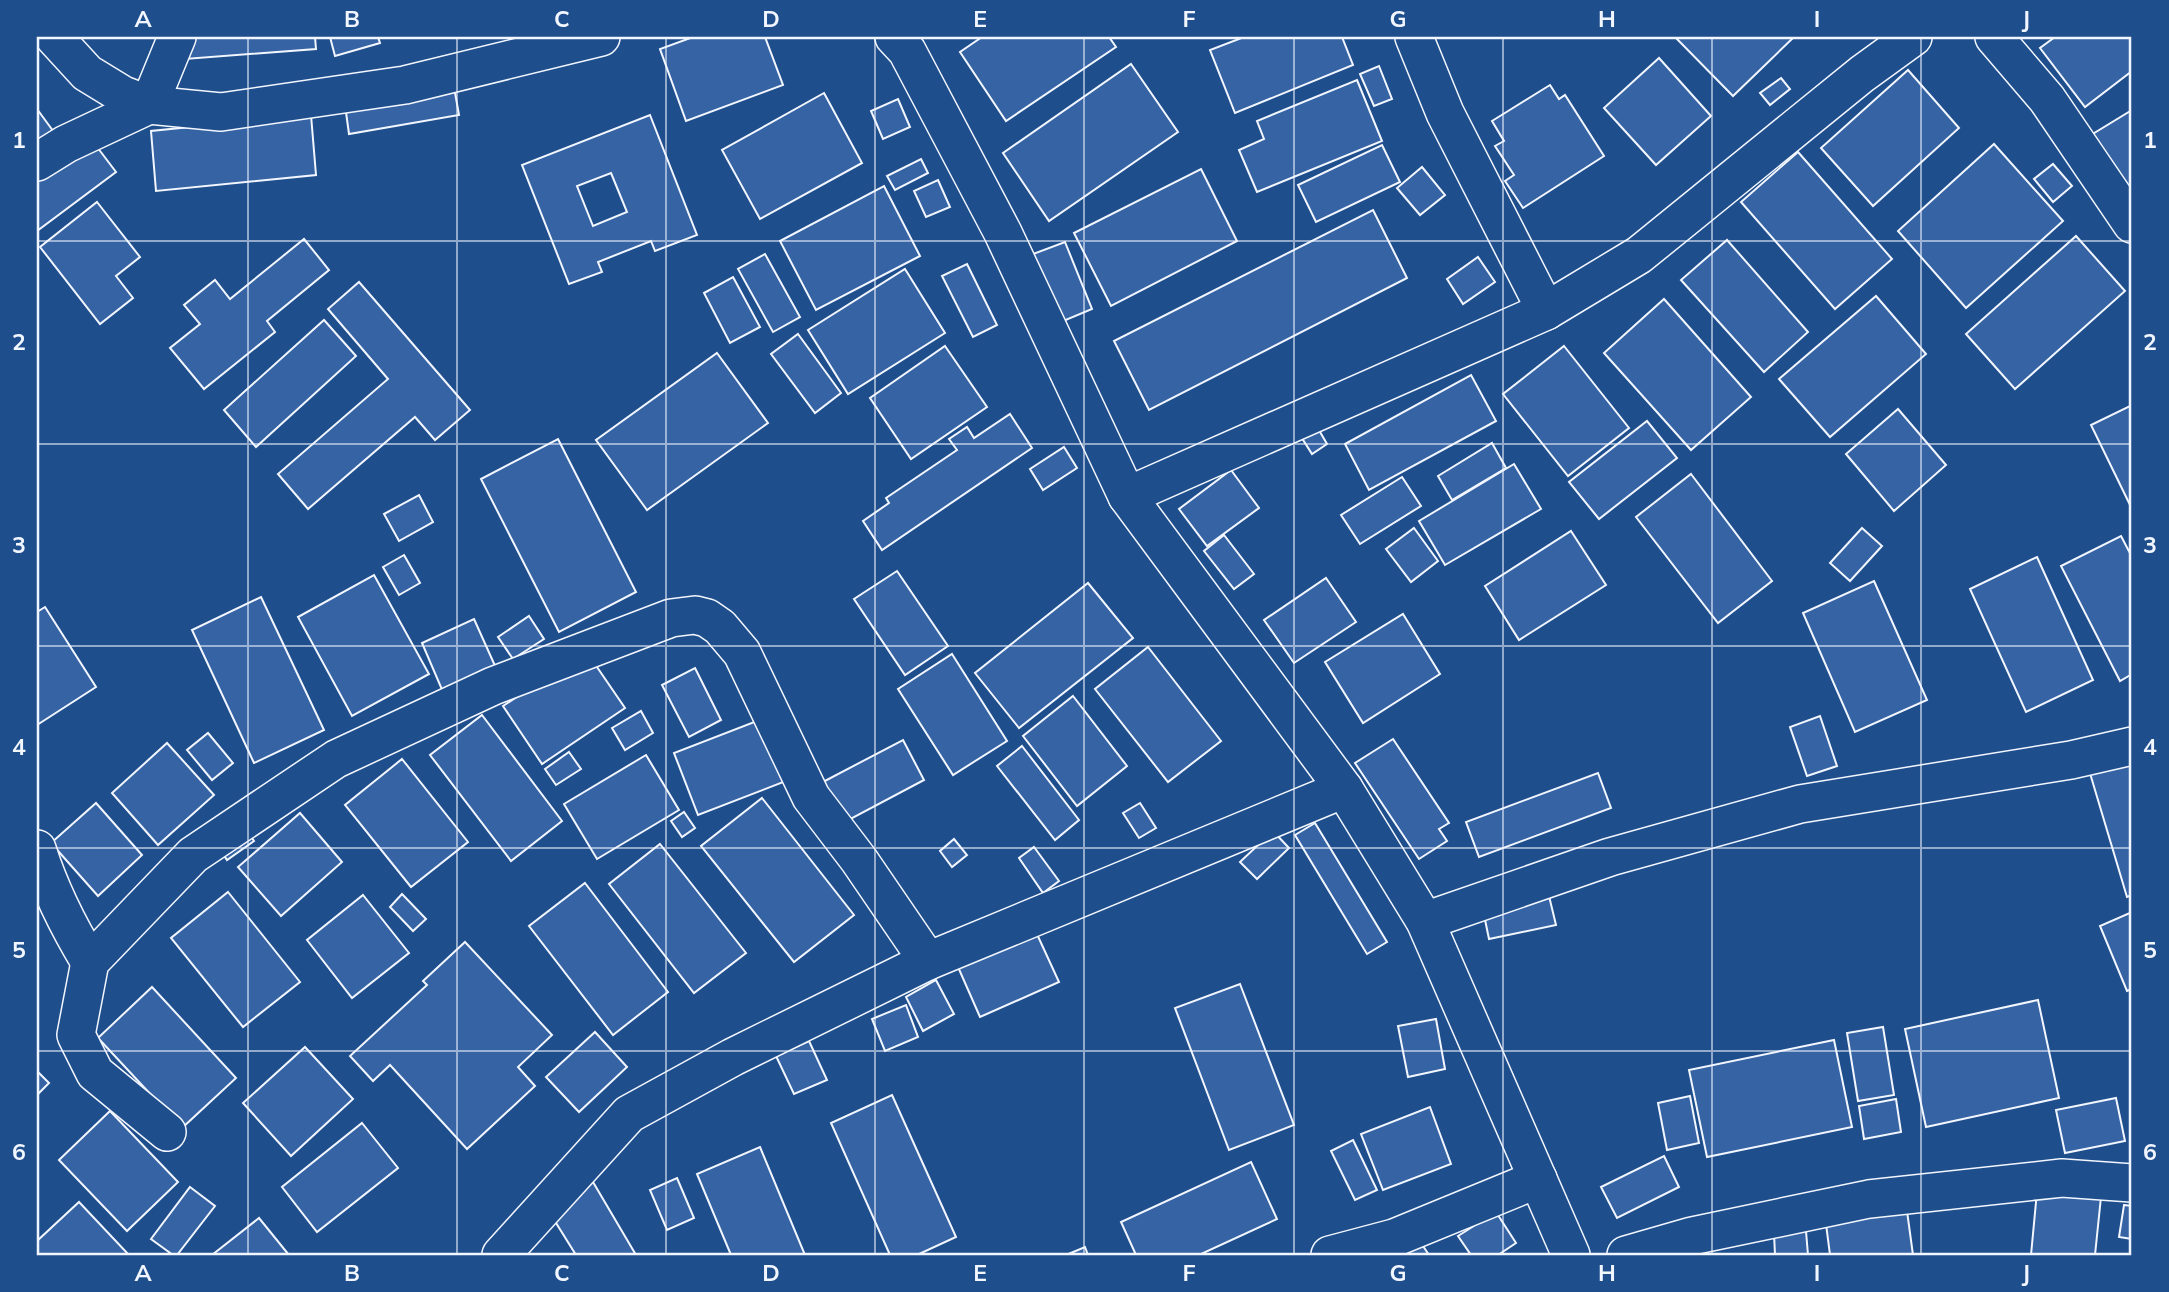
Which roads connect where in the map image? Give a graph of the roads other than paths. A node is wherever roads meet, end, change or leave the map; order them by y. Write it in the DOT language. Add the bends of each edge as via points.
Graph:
graph roads {
  1 [pos="54,37"];
  2 [pos="177,37"];
  3 [pos="601,37"];
  4 [pos="894,37"];
  5 [pos="1414,37"];
  6 [pos="1913,37"];
  7 [pos="1994,37"];
  8 [pos="149,105"];
  9 [pos="37,162"];
  10 [pos="2132,224"];
  11 [pos="1546,311"];
  12 [pos="1127,496"];
  13 [pos="2132,746"];
  14 [pos="1344,789"];
  15 [pos="37,849"];
  16 [pos="1425,921"];
  17 [pos="929,961"];
  18 [pos="90,962"];
  19 [pos="167,1132"];
  20 [pos="1538,1180"];
  21 [pos="2132,1183"];
  22 [pos="501,1255"];
  23 [pos="1330,1255"];
  24 [pos="1571,1255"];
  25 [pos="1626,1255"];
  1 -- 8 [label="street" via="87,73"];
  2 -- 8 [label="street"];
  3 -- 8 [label="street" via="405,85 220,112"];
  4 -- 12 [label="street" via="907,51 1003,233"];
  5 -- 11 [label="street" via="1445,113"];
  6 -- 11 [label="street" via="1639,255"];
  7 -- 10 [label="street" via="2047,99"];
  8 -- 9 [label="street"];
  11 -- 12 [label="street"];
  12 -- 14 [label="street"];
  13 -- 16 [label="street" via="1800,804 1610,858"];
  14 -- 16 [label="street"];
  14 -- 17 [label="street"];
  15 -- 18 [label="street" via="47,882"];
  16 -- 20 [label="street"];
  17 -- 18 [label="street" via="811,797 742,653 720,627 695,615 671,618 493,686 336,759 193,855"];
  17 -- 22 [label="street" via="733,1057 629,1114"];
  18 -- 19 [label="street" via="76,1035 95,1073"];
  20 -- 23 [label="street" via="1394,1238"];
  20 -- 24 [label="street"];
  21 -- 25 [label="street" via="2062,1178 1869,1199 1692,1236"];
}
